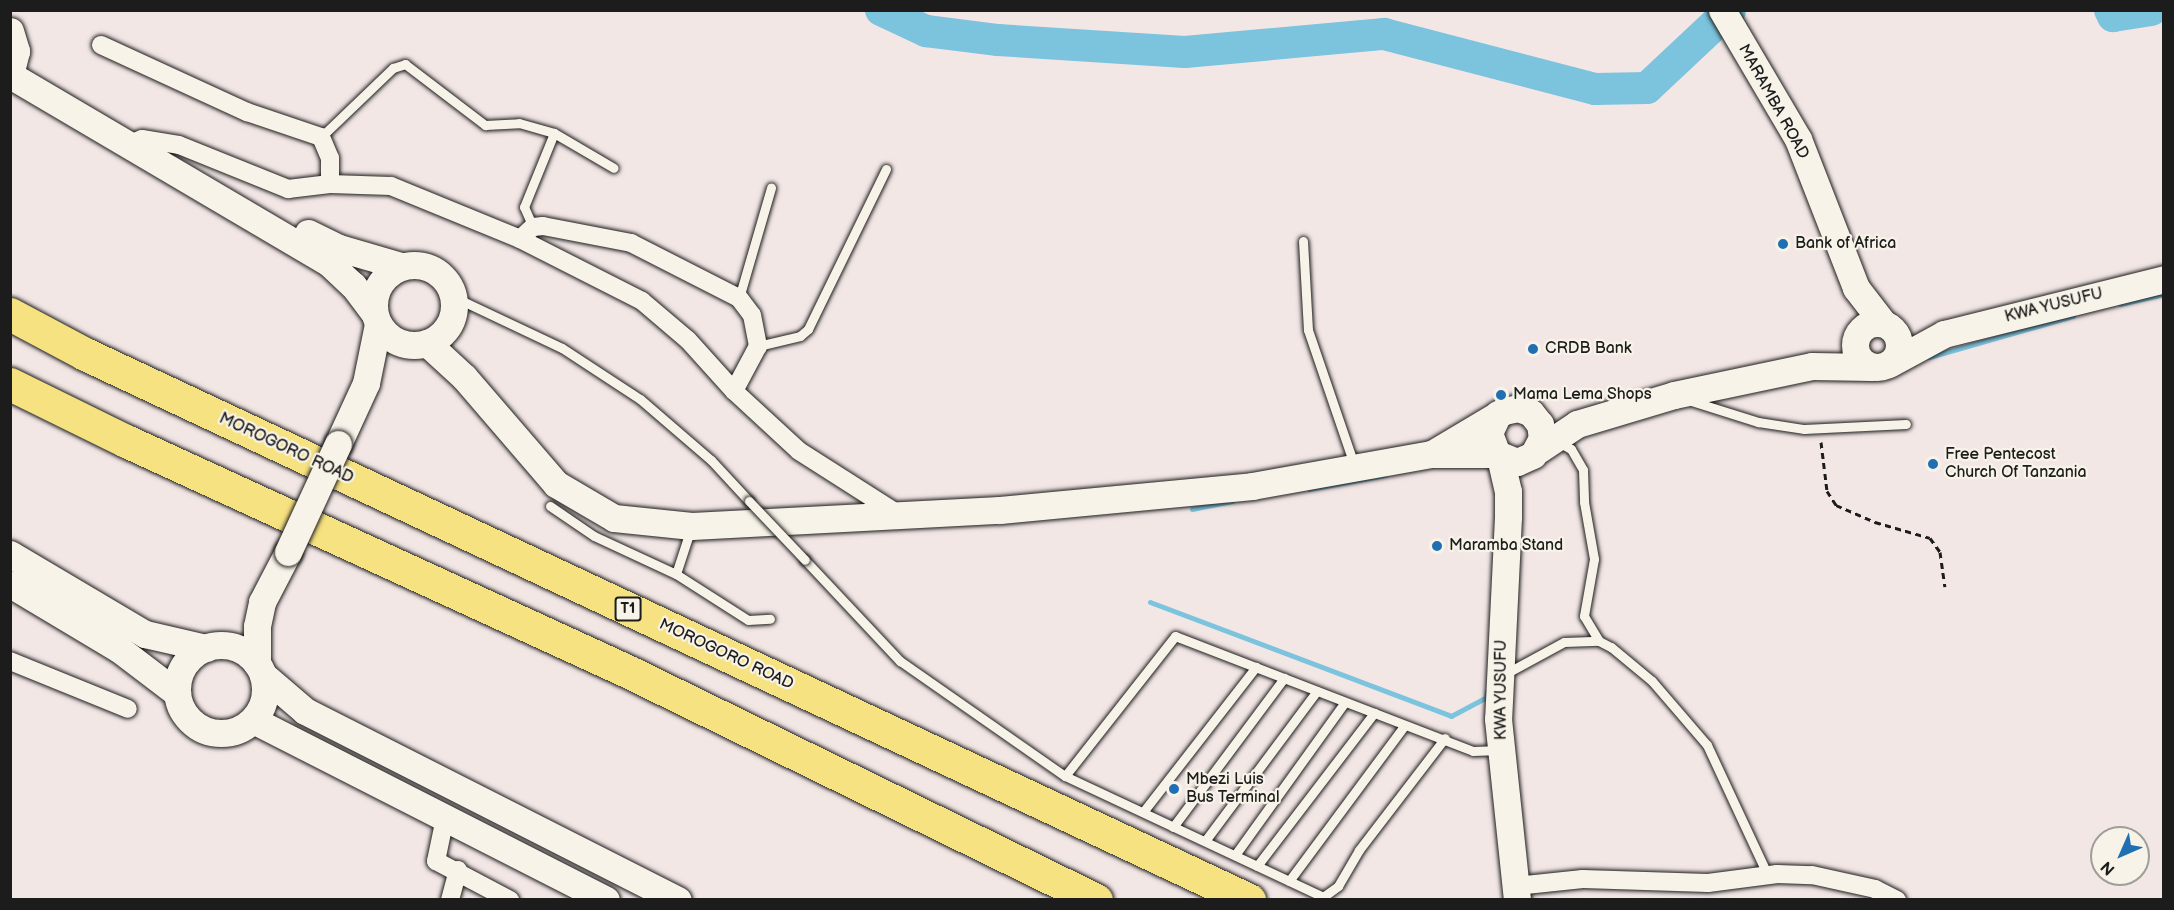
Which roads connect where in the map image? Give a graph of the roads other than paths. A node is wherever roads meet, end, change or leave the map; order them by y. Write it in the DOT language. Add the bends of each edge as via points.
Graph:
graph roads {
  1 [pos="1724,14"];
  2 [pos="10,31"];
  3 [pos="101,45"];
  4 [pos="10,75"];
  5 [pos="554,133"];
  6 [pos="321,137"];
  7 [pos="128,145"];
  8 [pos="615,168"];
  9 [pos="886,169"];
  10 [pos="330,184"];
  11 [pos="771,188"];
  12 [pos="235,205"];
  13 [pos="527,233"];
  14 [pos="1302,241"];
  15 [pos="401,266"];
  16 [pos="2163,279"];
  17 [pos="454,297"];
  18 [pos="739,298"];
  19 [pos="10,314"];
  20 [pos="376,318"];
  21 [pos="1872,331"];
  22 [pos="1944,334"];
  23 [pos="422,344"];
  24 [pos="758,346"];
  25 [pos="1880,365"];
  26 [pos="1812,366"];
  27 [pos="366,382"];
  28 [pos="10,384"];
  29 [pos="734,391"];
  30 [pos="1674,395"];
  31 [pos="1525,410"];
  32 [pos="1618,411"];
  33 [pos="1498,414"];
  34 [pos="1906,424"];
  35 [pos="1540,448"];
  36 [pos="1431,454"];
  37 [pos="1499,455"];
  38 [pos="1356,470"];
  39 [pos="550,506"];
  40 [pos="1508,517"];
  41 [pos="903,518"];
  42 [pos="692,526"];
  43 [pos="10,554"];
  44 [pos="676,574"];
  45 [pos="10,584"];
  46 [pos="262,603"];
  47 [pos="770,619"];
  48 [pos="1599,641"];
  49 [pos="211,646"];
  50 [pos="10,661"];
  51 [pos="1256,667"];
  52 [pos="260,669"];
  53 [pos="1500,676"];
  54 [pos="1284,678"];
  55 [pos="1317,691"];
  56 [pos="177,693"];
  57 [pos="1345,702"];
  58 [pos="128,709"];
  59 [pos="1374,713"];
  60 [pos="253,720"];
  61 [pos="1405,725"];
  62 [pos="1445,738"];
  63 [pos="1502,750"];
  64 [pos="1065,776"];
  65 [pos="1143,812"];
  66 [pos="445,818"];
  67 [pos="1173,827"];
  68 [pos="1205,841"];
  69 [pos="1235,855"];
  70 [pos="1257,866"];
  71 [pos="458,870"];
  72 [pos="1768,876"];
  73 [pos="1289,881"];
  74 [pos="1516,893"];
  75 [pos="450,900"];
  76 [pos="510,900"];
  77 [pos="606,900"];
  78 [pos="678,900"];
  79 [pos="1096,900"];
  80 [pos="1248,900"];
  81 [pos="1898,900"];
  1 -- 21 [label="street, MARAMBA ROAD" via="1798,139"];
  2 -- 4 [label="street" via="16,51"];
  3 -- 6 [label="street" via="248,112"];
  4 -- 7 [label="street"];
  5 -- 6 [label="lane" via="519,123 485,125 405,64 393,68"];
  5 -- 8 [label="lane"];
  5 -- 13 [label="lane" via="524,207"];
  6 -- 10 [label="street" via="330,158"];
  7 -- 10 [label="street" via="142,139 179,145 288,189"];
  7 -- 12 [label="street"];
  9 -- 24 [label="lane" via="808,329 800,336"];
  10 -- 13 [label="street" via="391,186"];
  11 -- 18 [label="lane"];
  12 -- 15 [label="street" via="266,213 339,248"];
  12 -- 20 [label="street" via="329,263 354,285"];
  13 -- 18 [label="street" via="562,227 631,243"];
  13 -- 29 [label="street" via="642,301 688,340"];
  14 -- 38 [label="lane" via="1308,330"];
  15 -- 17 [label="street" via="423,265 434,270 450,286"];
  15 -- 20 [label="street" via="382,280 374,301"];
  16 -- 22 [label="street, KWA YUSUFU"];
  17 -- 23 [label="street" via="452,320 438,338"];
  17 -- 64 [label="lane, bridge" via="562,348 640,399 711,460 900,661"];
  18 -- 24 [label="street" via="752,315"];
  19 -- 80 [label="highway, MOROGORO ROAD / T1" via="95,359"];
  20 -- 23 [label="street" via="394,340"];
  20 -- 27 [label="street"];
  21 -- 22 [label="street, KWA YUSUFU"];
  21 -- 25 [label="street" via="1858,356"];
  21 -- 25 [label="street" via="1899,342 1899,351"];
  21 -- 26 [label="street, KWA YUSUFU"];
  22 -- 25 [label="street, KWA YUSUFU"];
  23 -- 27 [label="street"];
  23 -- 42 [label="street" via="464,377 556,484 614,518"];
  24 -- 29 [label="street"];
  25 -- 26 [label="street, KWA YUSUFU"];
  26 -- 30 [label="street, KWA YUSUFU"];
  27 -- 46 [label="street, bridge"];
  28 -- 79 [label="highway" via="627,670"];
  29 -- 41 [label="street" via="819,465"];
  30 -- 32 [label="street, KWA YUSUFU"];
  30 -- 34 [label="lane" via="1758,422 1820,428"];
  31 -- 32 [label="street, KWA YUSUFU"];
  31 -- 33 [label="street" via="1511,409"];
  31 -- 35 [label="street" via="1540,424"];
  32 -- 35 [label="street, KWA YUSUFU" via="1577,424"];
  33 -- 36 [label="street"];
  33 -- 37 [label="street" via="1489,433"];
  35 -- 37 [label="street" via="1517,462"];
  35 -- 40 [label="street, KWA YUSUFU" via="1516,481"];
  35 -- 48 [label="lane" via="1571,449 1583,470 1594,559 1584,616"];
  36 -- 37 [label="street"];
  36 -- 38 [label="street"];
  37 -- 40 [label="street, KWA YUSUFU" via="1508,491"];
  38 -- 41 [label="street" via="1252,486"];
  39 -- 44 [label="lane" via="594,536"];
  40 -- 53 [label="street, KWA YUSUFU"];
  41 -- 42 [label="street"];
  42 -- 44 [label="lane"];
  43 -- 49 [label="street" via="145,634"];
  44 -- 47 [label="lane" via="748,620"];
  45 -- 56 [label="street" via="119,649"];
  46 -- 49 [label="street"];
  46 -- 52 [label="street" via="256,626"];
  48 -- 53 [label="lane" via="1564,642"];
  48 -- 72 [label="lane" via="1652,681 1707,745"];
  49 -- 52 [label="street" via="240,649"];
  49 -- 56 [label="street" via="187,661"];
  50 -- 58 [label="street"];
  51 -- 54 [label="lane"];
  51 -- 64 [label="lane" via="1175,636"];
  51 -- 65 [label="lane"];
  52 -- 60 [label="street" via="265,698"];
  52 -- 78 [label="street" via="305,711"];
  53 -- 63 [label="street, KWA YUSUFU"];
  54 -- 55 [label="lane"];
  54 -- 67 [label="lane"];
  55 -- 57 [label="lane"];
  55 -- 68 [label="lane"];
  56 -- 60 [label="street" via="184,714 202,729 225,733"];
  57 -- 59 [label="lane"];
  57 -- 69 [label="lane"];
  59 -- 61 [label="lane"];
  59 -- 70 [label="lane"];
  60 -- 66 [label="street"];
  61 -- 62 [label="lane"];
  61 -- 73 [label="lane"];
  62 -- 63 [label="lane" via="1473,751"];
  62 -- 73 [label="lane" via="1359,850 1338,886 1323,897"];
  63 -- 74 [label="street, KWA YUSUFU"];
  64 -- 65 [label="lane"];
  65 -- 67 [label="lane"];
  66 -- 71 [label="street" via="436,861"];
  66 -- 77 [label="street"];
  67 -- 68 [label="lane"];
  68 -- 69 [label="lane"];
  69 -- 70 [label="lane"];
  70 -- 73 [label="lane"];
  71 -- 75 [label="street"];
  71 -- 76 [label="street"];
  72 -- 74 [label="street" via="1708,883 1583,879"];
  72 -- 81 [label="street" via="1812,875 1875,889"];
}
